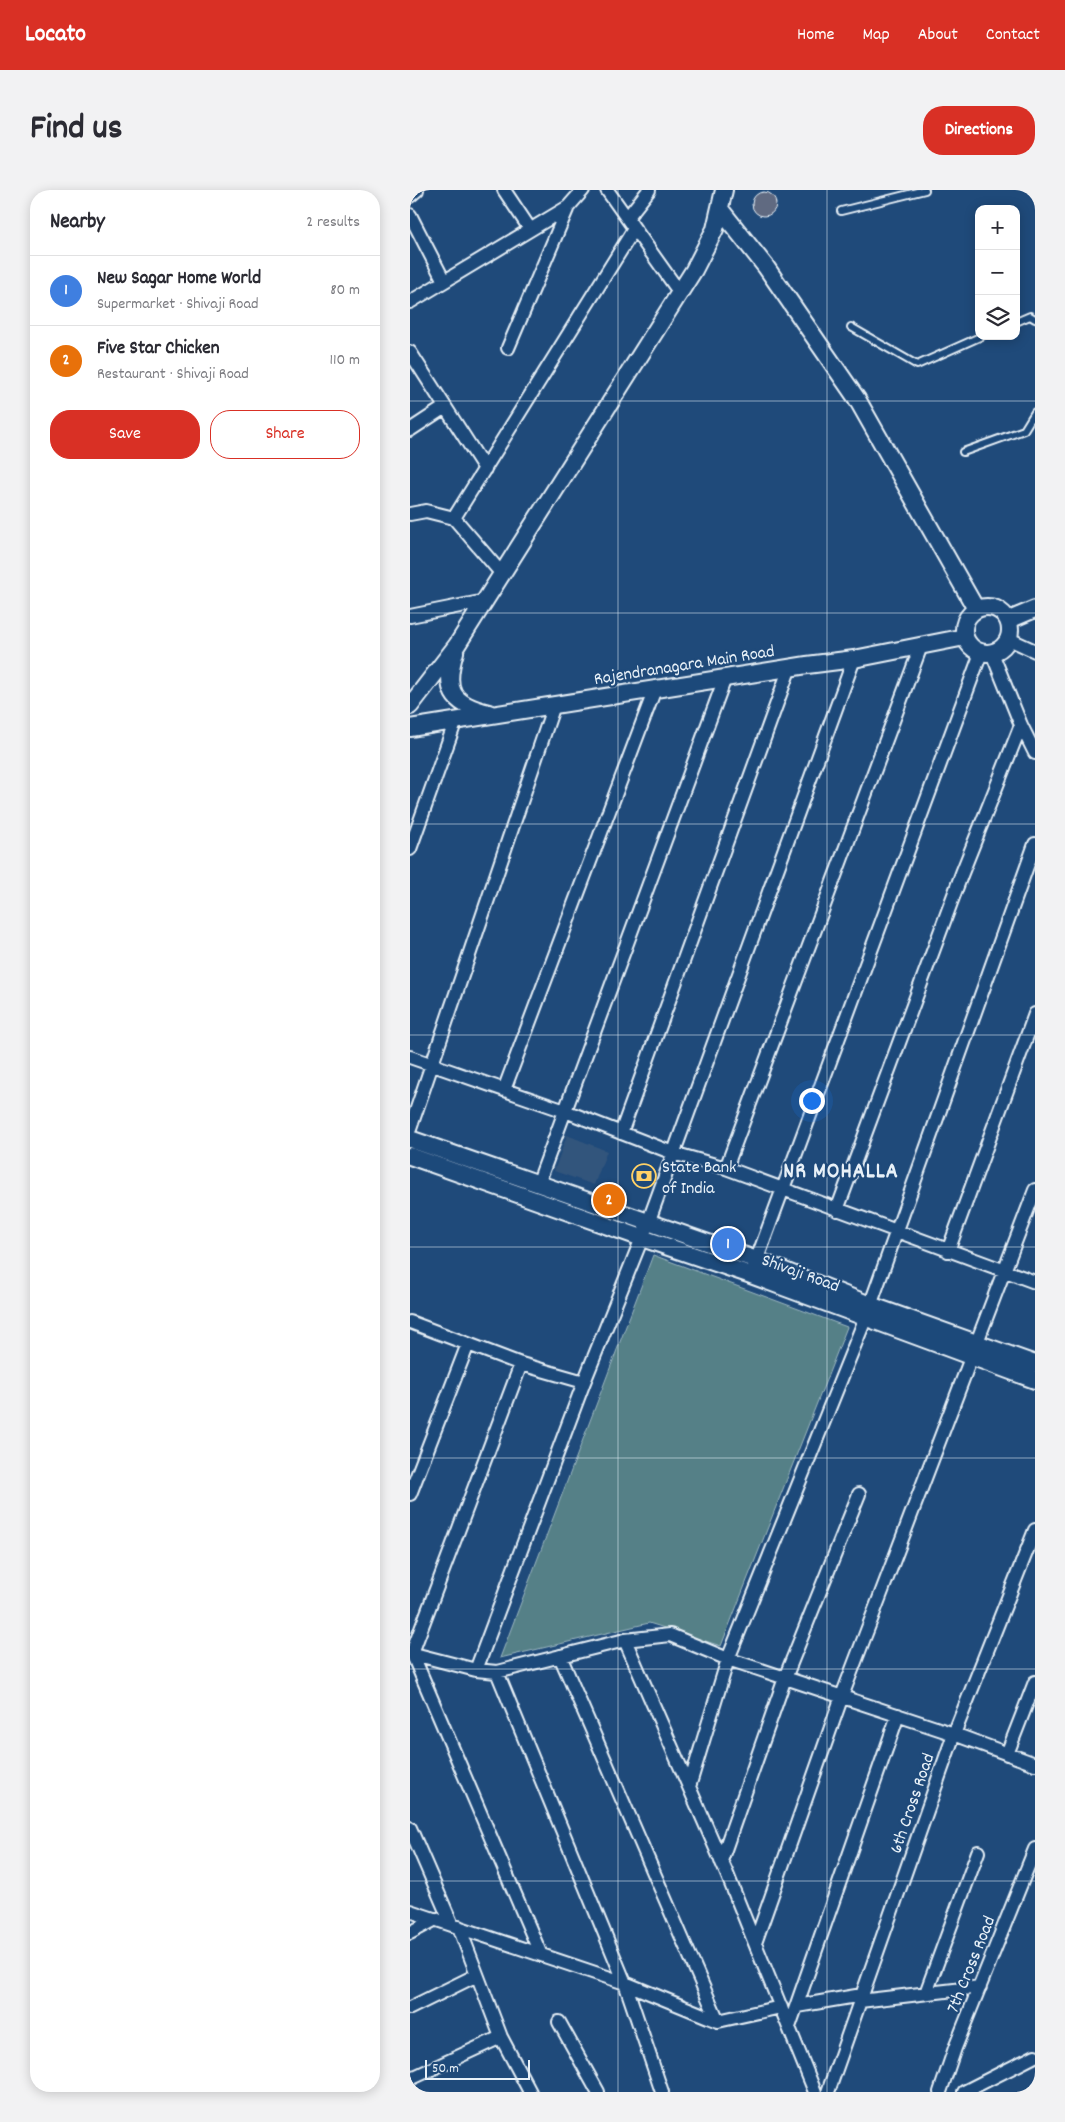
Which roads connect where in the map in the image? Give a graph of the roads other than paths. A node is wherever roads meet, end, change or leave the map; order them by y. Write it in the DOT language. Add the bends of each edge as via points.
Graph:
graph roads {
  1 [pos="417,190"];
  2 [pos="504,190"];
  3 [pos="583,190"];
  4 [pos="607,190"];
  5 [pos="649,190"];
  6 [pos="724,190"];
  7 [pos="925,190"];
  8 [pos="410,196"];
  9 [pos="568,207"];
  10 [pos="720,210"];
  11 [pos="841,211"];
  12 [pos="410,215"];
  13 [pos="627,218"];
  14 [pos="530,229"];
  15 [pos="634,229"];
  16 [pos="444,281"];
  17 [pos="680,293"];
  18 [pos="410,302"];
  19 [pos="1035,319"];
  20 [pos="1020,320"];
  21 [pos="851,326"];
  22 [pos="975,339"];
  23 [pos="508,348"];
  24 [pos="412,360"];
  25 [pos="445,407"];
  26 [pos="1035,412"];
  27 [pos="410,430"];
  28 [pos="963,452"];
  29 [pos="485,469"];
  30 [pos="410,514"];
  31 [pos="454,518"];
  32 [pos="502,574"];
  33 [pos="485,601"];
  34 [pos="1035,609"];
  35 [pos="976,610"];
  36 [pos="410,616"];
  37 [pos="1009,620"];
  38 [pos="965,637"];
  39 [pos="1009,639"];
  40 [pos="457,645"];
  41 [pos="921,646"];
  42 [pos="1035,650"];
  43 [pos="987,653"];
  44 [pos="854,659"];
  45 [pos="790,667"];
  46 [pos="725,678"];
  47 [pos="655,689"];
  48 [pos="554,705"];
  49 [pos="410,706"];
  50 [pos="494,714"];
  51 [pos="456,720"];
  52 [pos="1022,725"];
  53 [pos="410,728"];
  54 [pos="1035,753"];
  55 [pos="1035,844"];
  56 [pos="410,849"];
  57 [pos="1035,1014"];
  58 [pos="410,1057"];
  59 [pos="433,1065"];
  60 [pos="504,1090"];
  61 [pos="565,1111"];
  62 [pos="410,1128"];
  63 [pos="621,1133"];
  64 [pos="410,1139"];
  65 [pos="673,1153"];
  66 [pos="410,1156"];
  67 [pos="726,1168"];
  68 [pos="538,1184"];
  69 [pos="784,1190"];
  70 [pos="1035,1190"];
  71 [pos="838,1210"];
  72 [pos="648,1223"];
  73 [pos="896,1232"];
  74 [pos="642,1238"];
  75 [pos="948,1250"];
  76 [pos="754,1267"];
  77 [pos="1005,1271"];
  78 [pos="1035,1282"];
  79 [pos="868,1311"];
  80 [pos="410,1322"];
  81 [pos="468,1344"];
  82 [pos="975,1350"];
  83 [pos="521,1364"];
  84 [pos="1035,1364"];
  85 [pos="1035,1380"];
  86 [pos="584,1382"];
  87 [pos="410,1494"];
  88 [pos="859,1494"];
  89 [pos="1035,1530"];
  90 [pos="625,1640"];
  91 [pos="411,1653"];
  92 [pos="560,1656"];
  93 [pos="728,1659"];
  94 [pos="476,1670"];
  95 [pos="497,1672"];
  96 [pos="785,1678"];
  97 [pos="1035,1682"];
  98 [pos="842,1696"];
  99 [pos="898,1715"];
  100 [pos="954,1734"];
  101 [pos="1007,1754"];
  102 [pos="1035,1764"];
  103 [pos="689,1787"];
  104 [pos="410,1828"];
  105 [pos="1035,1849"];
  106 [pos="978,1852"];
  107 [pos="721,1861"];
  108 [pos="410,1911"];
  109 [pos="436,1920"];
  110 [pos="456,1926"];
  111 [pos="410,1933"];
  112 [pos="755,1943"];
  113 [pos="541,1955"];
  114 [pos="477,1975"];
  115 [pos="625,1983"];
  116 [pos="980,1987"];
  117 [pos="926,1993"];
  118 [pos="861,1998"];
  119 [pos="797,2006"];
  120 [pos="410,2008"];
  121 [pos="781,2008"];
  122 [pos="718,2021"];
  123 [pos="559,2022"];
  124 [pos="789,2027"];
  125 [pos="501,2037"];
  126 [pos="1035,2056"];
  127 [pos="410,2079"];
  128 [pos="530,2092"];
  129 [pos="598,2092"];
  130 [pos="662,2092"];
  131 [pos="815,2092"];
  132 [pos="828,2092"];
  133 [pos="940,2092"];
  134 [pos="964,2092"];
  1 -- 8 [label="street"];
  2 -- 14 [label="street"];
  3 -- 9 [label="street"];
  4 -- 13 [label="street"];
  5 -- 13 [label="street"];
  6 -- 10 [label="street"];
  7 -- 11 [label="lane"];
  9 -- 14 [label="street"];
  9 -- 23 [label="street"];
  10 -- 17 [label="street" via="708,246"];
  10 -- 35 [label="street" via="766,267 857,398"];
  12 -- 16 [label="street"];
  13 -- 15 [label="street"];
  14 -- 16 [label="street"];
  15 -- 17 [label="street"];
  15 -- 29 [label="street"];
  16 -- 18 [label="street"];
  17 -- 32 [label="street"];
  19 -- 20 [label="lane" via="1030,316"];
  21 -- 22 [label="lane" via="917,365"];
  24 -- 25 [label="street"];
  25 -- 27 [label="street"];
  25 -- 29 [label="street"];
  26 -- 28 [label="lane" via="1024,430"];
  29 -- 31 [label="street"];
  30 -- 31 [label="street" via="426,511"];
  31 -- 32 [label="street"];
  32 -- 33 [label="street"];
  33 -- 36 [label="street"];
  33 -- 40 [label="street"];
  34 -- 37 [label="street"];
  35 -- 37 [label="street" via="991,607"];
  35 -- 38 [label="street" via="966,621"];
  37 -- 39 [label="street"];
  38 -- 41 [label="street, Rajendranagara Main Road"];
  38 -- 43 [label="street" via="974,650"];
  39 -- 42 [label="street"];
  39 -- 43 [label="street" via="1003,648"];
  40 -- 49 [label="street"];
  40 -- 50 [label="street" via="449,672 451,689 459,702 471,709"];
  41 -- 44 [label="street, Rajendranagara Main Road"];
  41 -- 67 [label="street"];
  43 -- 52 [label="street"];
  43 -- 69 [label="street"];
  44 -- 45 [label="street, Rajendranagara Main Road"];
  44 -- 65 [label="street"];
  45 -- 46 [label="street, Rajendranagara Main Road"];
  45 -- 63 [label="street"];
  46 -- 47 [label="street, Rajendranagara Main Road"];
  46 -- 61 [label="street"];
  47 -- 48 [label="street, Rajendranagara Main Road"];
  47 -- 60 [label="street"];
  48 -- 50 [label="street, Rajendranagara Main Road"];
  48 -- 59 [label="street"];
  50 -- 51 [label="street, Rajendranagara Main Road"];
  51 -- 53 [label="street, Rajendranagara Main Road"];
  51 -- 56 [label="street"];
  52 -- 54 [label="street"];
  52 -- 71 [label="street" via="958,882"];
  55 -- 73 [label="street"];
  57 -- 75 [label="street"];
  58 -- 59 [label="street"];
  59 -- 60 [label="street"];
  59 -- 62 [label="street"];
  60 -- 61 [label="street"];
  61 -- 63 [label="street"];
  61 -- 68 [label="street"];
  63 -- 65 [label="street"];
  64 -- 68 [label="street"];
  65 -- 67 [label="street"];
  65 -- 72 [label="street"];
  66 -- 74 [label="street, Shivaji Road"];
  67 -- 69 [label="street"];
  68 -- 72 [label="street"];
  69 -- 71 [label="street"];
  69 -- 76 [label="street"];
  70 -- 77 [label="street"];
  71 -- 73 [label="street"];
  72 -- 74 [label="street"];
  72 -- 76 [label="street"];
  73 -- 75 [label="street"];
  73 -- 79 [label="street"];
  74 -- 76 [label="street, Shivaji Road"];
  74 -- 86 [label="street"];
  75 -- 77 [label="street"];
  76 -- 79 [label="street, Shivaji Road"];
  77 -- 78 [label="street"];
  77 -- 82 [label="street"];
  79 -- 82 [label="street, Shivaji Road"];
  79 -- 93 [label="street"];
  80 -- 81 [label="street"];
  81 -- 83 [label="street"];
  81 -- 87 [label="street"];
  82 -- 84 [label="street"];
  82 -- 85 [label="street, Shivaji Road"];
  82 -- 98 [label="street"];
  83 -- 86 [label="street"];
  83 -- 91 [label="street"];
  86 -- 94 [label="street"];
  88 -- 96 [label="street"];
  89 -- 100 [label="street, 6th Cross Road"];
  90 -- 92 [label="street"];
  90 -- 93 [label="street" via="670,1635"];
  90 -- 103 [label="street"];
  91 -- 94 [label="street"];
  91 -- 113 [label="street"];
  92 -- 95 [label="street"];
  92 -- 122 [label="street"];
  93 -- 96 [label="street"];
  93 -- 103 [label="street"];
  94 -- 95 [label="street"];
  95 -- 115 [label="street"];
  96 -- 98 [label="street"];
  96 -- 107 [label="street"];
  97 -- 101 [label="street"];
  98 -- 99 [label="street"];
  98 -- 112 [label="street"];
  99 -- 100 [label="street"];
  99 -- 119 [label="street"];
  100 -- 101 [label="street"];
  100 -- 118 [label="street, 6th Cross Road"];
  101 -- 102 [label="street"];
  103 -- 107 [label="street"];
  104 -- 110 [label="street"];
  105 -- 116 [label="street, 7th Cross Road"];
  106 -- 117 [label="street"];
  107 -- 112 [label="street"];
  108 -- 109 [label="street"];
  109 -- 110 [label="street"];
  109 -- 111 [label="street"];
  110 -- 113 [label="street"];
  110 -- 114 [label="street"];
  112 -- 121 [label="street"];
  113 -- 115 [label="street"];
  114 -- 120 [label="street"];
  114 -- 125 [label="street"];
  115 -- 122 [label="street"];
  115 -- 130 [label="street"];
  116 -- 117 [label="street"];
  116 -- 133 [label="street, 7th Cross Road"];
  117 -- 118 [label="street"];
  118 -- 119 [label="street"];
  118 -- 132 [label="street, 6th Cross Road"];
  119 -- 124 [label="street"];
  121 -- 122 [label="street"];
  121 -- 124 [label="street"];
  123 -- 129 [label="street"];
  124 -- 131 [label="street"];
  125 -- 127 [label="street"];
  125 -- 128 [label="street"];
  126 -- 134 [label="street"];
}
